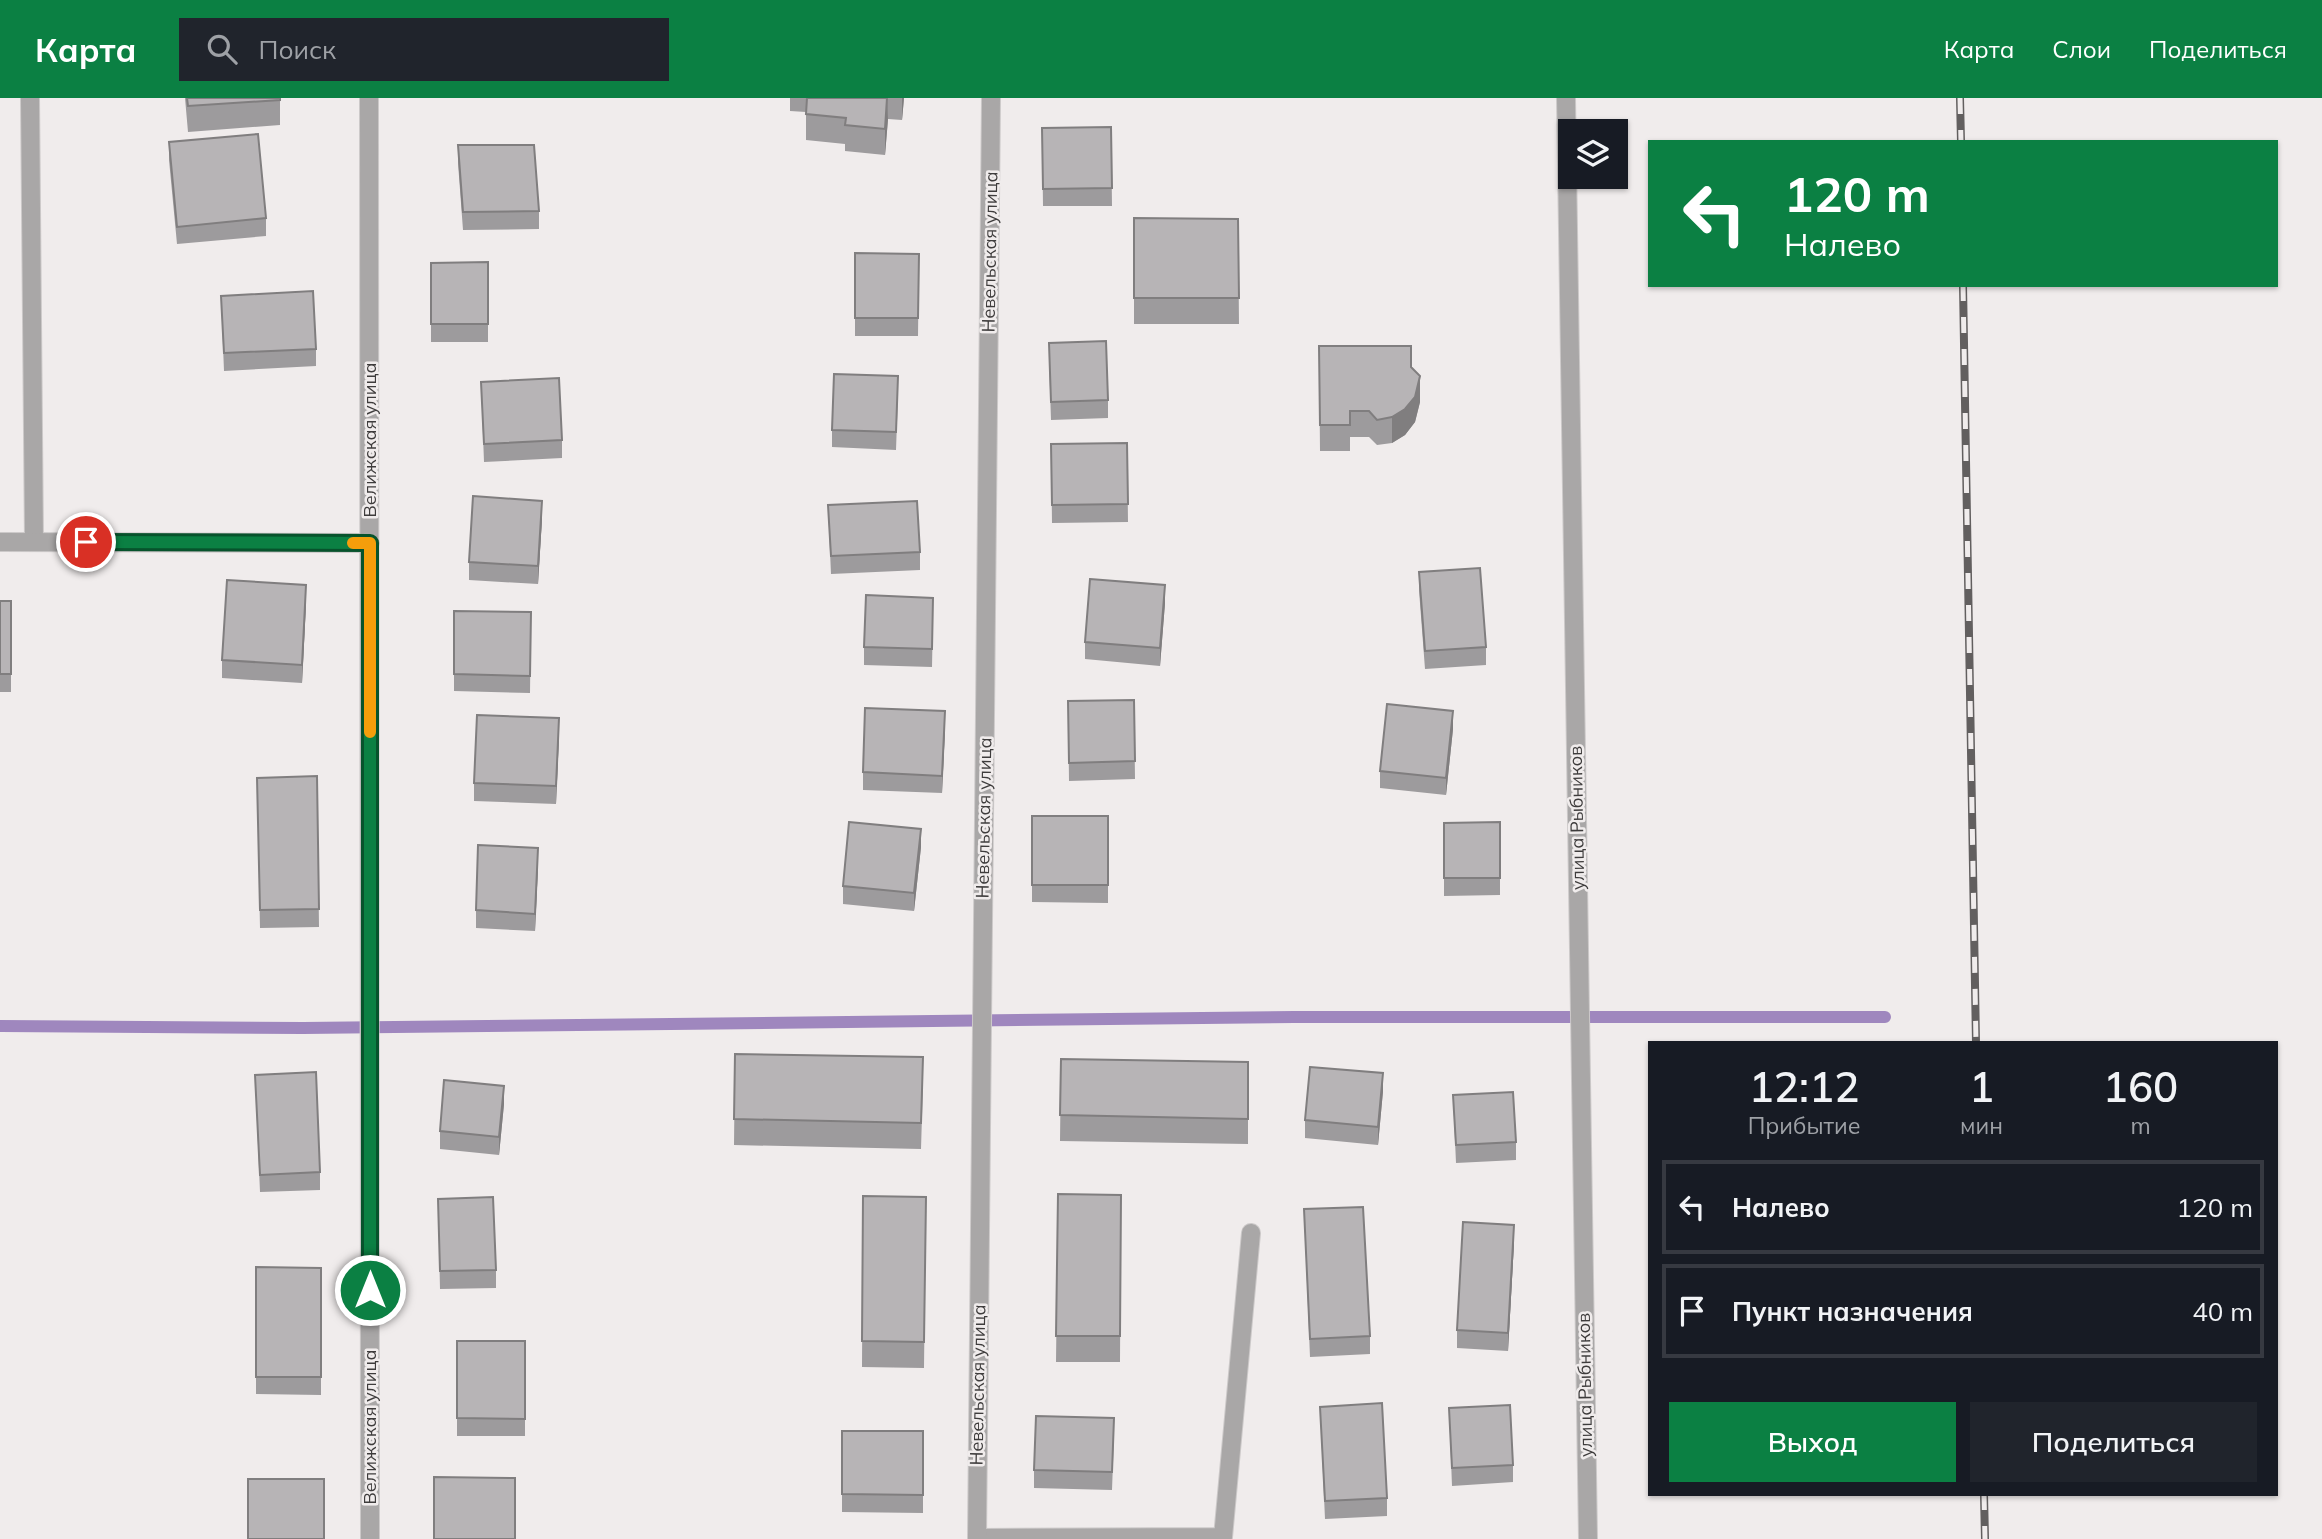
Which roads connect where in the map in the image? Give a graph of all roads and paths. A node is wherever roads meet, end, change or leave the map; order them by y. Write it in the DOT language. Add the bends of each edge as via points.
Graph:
graph roads {
  1 [pos="30,98"];
  2 [pos="369,98"];
  3 [pos="991,98"];
  4 [pos="1566,98"];
  5 [pos="0,542"];
  6 [pos="34,542"];
  7 [pos="370,543"];
  8 [pos="1251,1233"];
  9 [pos="370,1539"];
  10 [pos="977,1539"];
  11 [pos="1588,1539"];
  1 -- 6 [label="street"];
  2 -- 7 [label="street, Велижская улица"];
  3 -- 10 [label="street, Невельская улица"];
  4 -- 11 [label="street, улица Рыбников"];
  5 -- 6 [label="street"];
  6 -- 7 [label="street"];
  7 -- 9 [label="street, Велижская улица"];
  8 -- 10 [label="street" via="1223,1537"];
}
